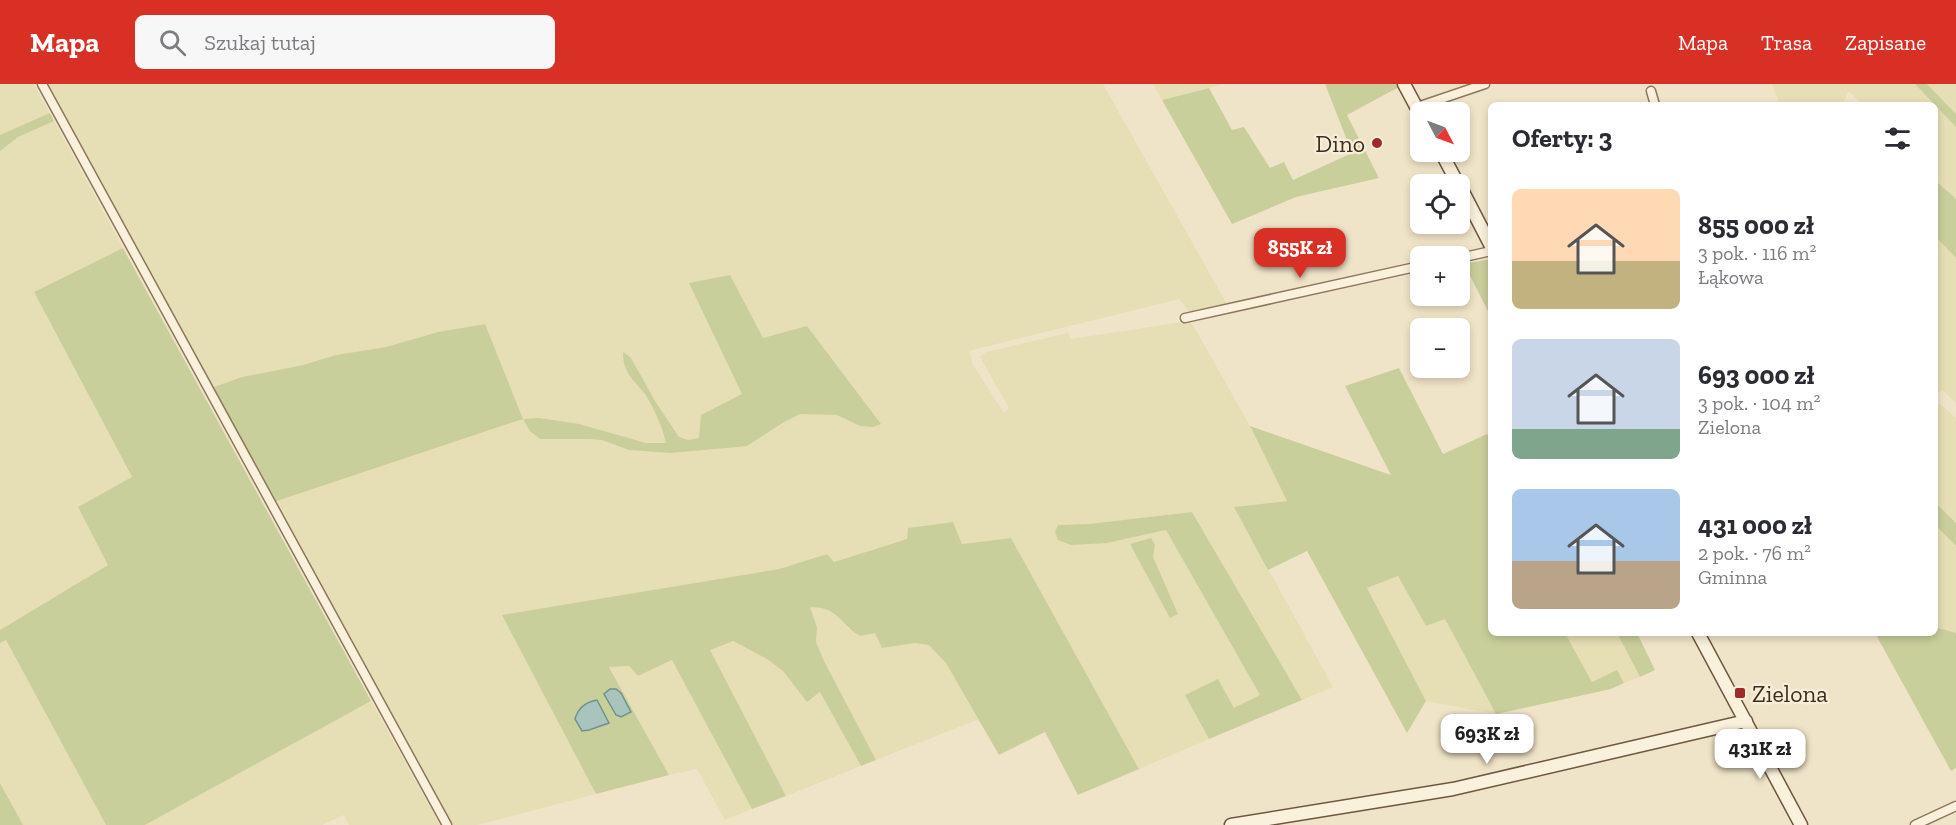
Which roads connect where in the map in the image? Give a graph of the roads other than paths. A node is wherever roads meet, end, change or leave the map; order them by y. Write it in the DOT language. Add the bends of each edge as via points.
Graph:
graph roads {
  1 [pos="42,84"];
  2 [pos="1404,84"];
  3 [pos="1485,84"];
  4 [pos="1651,91"];
  5 [pos="1414,102"];
  6 [pos="1427,102"];
  7 [pos="1654,102"];
  8 [pos="1470,206"];
  9 [pos="1488,240"];
  10 [pos="1488,252"];
  11 [pos="1470,256"];
  12 [pos="1410,268"];
  13 [pos="1185,318"];
  14 [pos="1700,636"];
  15 [pos="1746,721"];
  16 [pos="1956,806"];
  17 [pos="447,825"];
  18 [pos="1231,825"];
  19 [pos="1801,825"];
  20 [pos="1915,825"];
  1 -- 17 [label="street"];
  2 -- 5 [label="street"];
  3 -- 6 [label="street"];
  4 -- 7 [label="street"];
  8 -- 9 [label="street"];
  10 -- 11 [label="street"];
  12 -- 13 [label="street"];
  14 -- 15 [label="street"];
  15 -- 18 [label="street" via="1453,789"];
  15 -- 19 [label="street"];
  16 -- 20 [label="street"];
}
